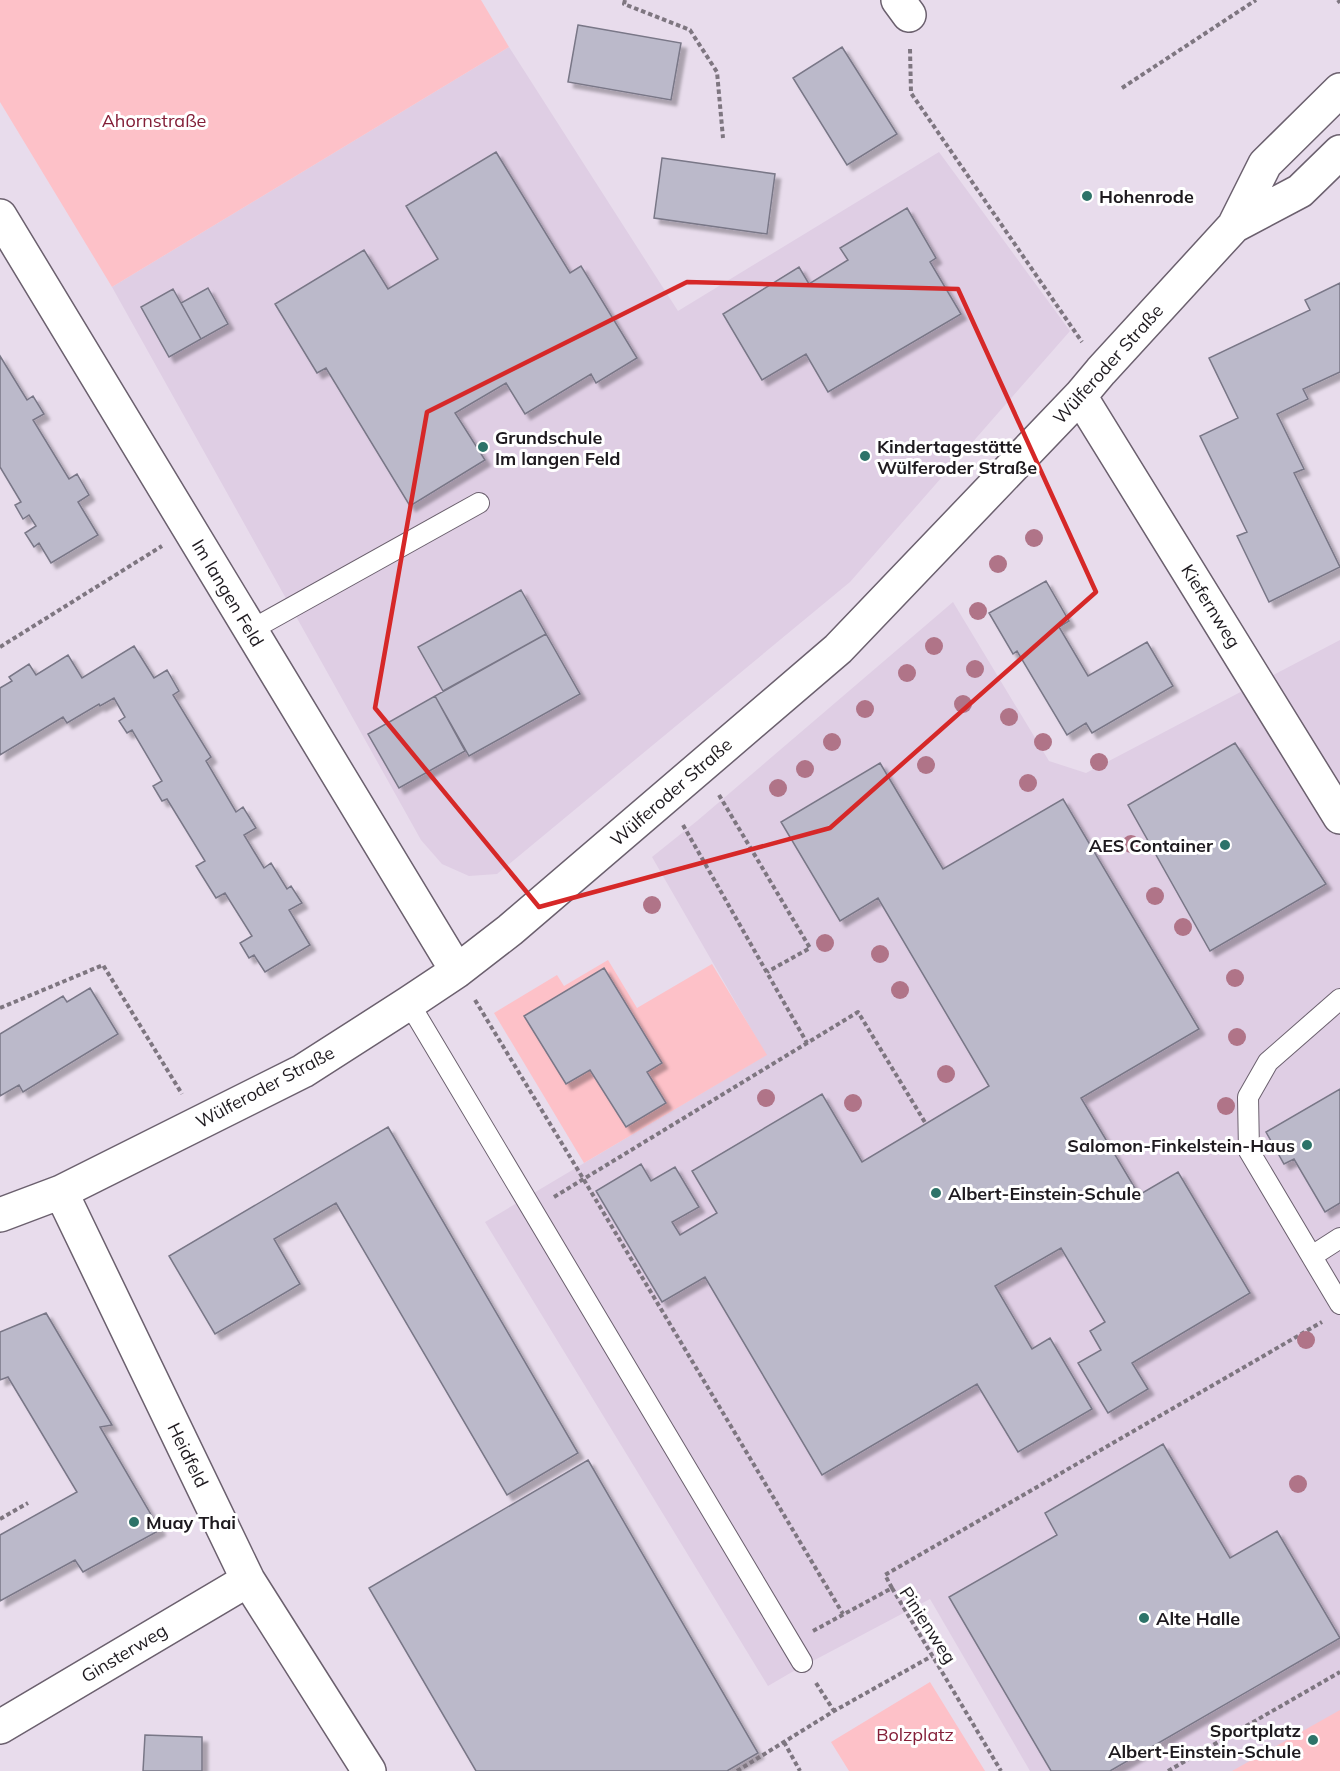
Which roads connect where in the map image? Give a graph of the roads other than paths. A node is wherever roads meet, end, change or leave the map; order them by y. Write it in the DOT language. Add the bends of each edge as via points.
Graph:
graph roads {
  1 [pos="1340,90"];
  2 [pos="1340,152"];
  3 [pos="0,216"];
  4 [pos="1234,226"];
  5 [pos="1080,396"];
  6 [pos="479,503"];
  7 [pos="251,630"];
  8 [pos="1340,817"];
  9 [pos="456,971"];
  10 [pos="1340,999"];
  11 [pos="409,1004"];
  12 [pos="61,1192"];
  13 [pos="0,1215"];
  14 [pos="1340,1238"];
  15 [pos="1312,1256"];
  16 [pos="1335,1311"];
  17 [pos="248,1580"];
  18 [pos="802,1662"];
  19 [pos="0,1726"];
  20 [pos="369,1771"];
  1 -- 4 [label="street, Wülferoder Straße" via="1265,164"];
  2 -- 4 [label="street, Wülferoder Straße" via="1300,191"];
  3 -- 7 [label="street, Im langen Feld"];
  4 -- 5 [label="street, Wülferoder Straße"];
  5 -- 8 [label="street, Kiefernweg"];
  5 -- 9 [label="street, Wülferoder Straße" via="837,649 510,930"];
  6 -- 7 [label="lane"];
  7 -- 9 [label="street, Im langen Feld"];
  9 -- 11 [label="street, Wülferoder Straße"];
  10 -- 15 [label="lane" via="1268,1062 1248,1097 1249,1151"];
  11 -- 12 [label="street, Wülferoder Straße" via="303,1071"];
  11 -- 18 [label="lane"];
  12 -- 13 [label="street, Wülferoder Straße"];
  12 -- 17 [label="street, Heidfeld"];
  14 -- 15 [label="lane"];
  15 -- 16 [label="lane"];
  17 -- 19 [label="street, Ginsterweg"];
  17 -- 20 [label="street, Heidfeld"];
}
